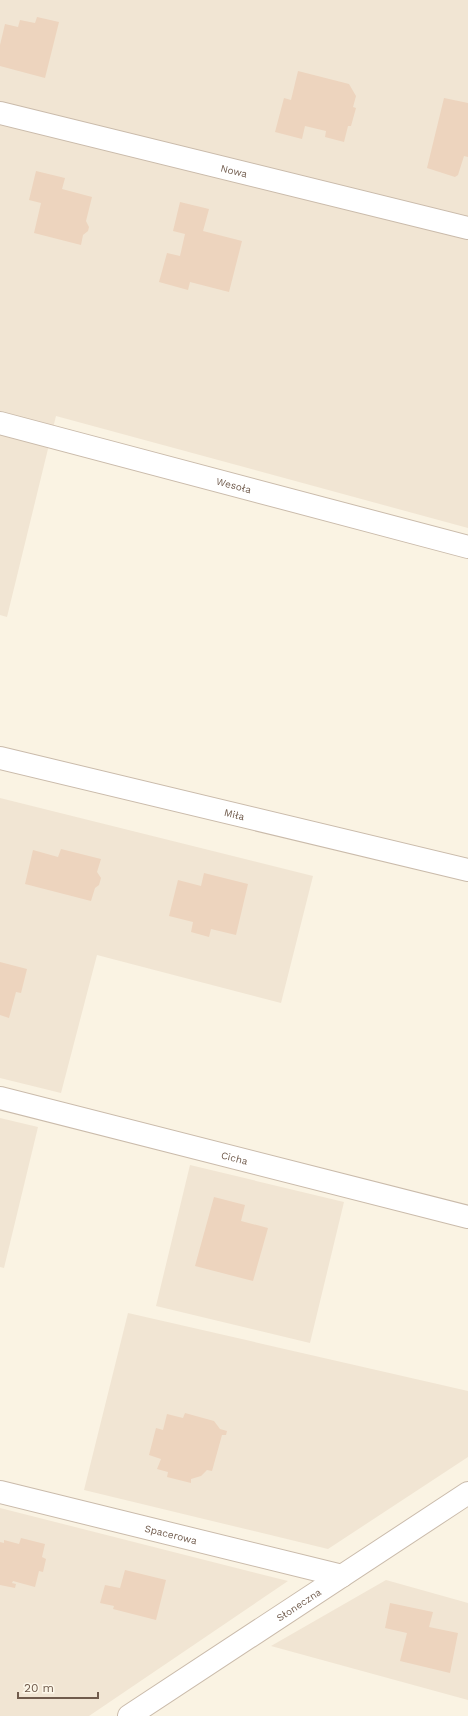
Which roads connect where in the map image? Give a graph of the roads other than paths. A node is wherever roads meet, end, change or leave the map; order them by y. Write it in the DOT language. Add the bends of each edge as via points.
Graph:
graph roads {
  1 [pos="0,113"];
  2 [pos="468,228"];
  3 [pos="0,423"];
  4 [pos="468,547"];
  5 [pos="0,758"];
  6 [pos="468,870"];
  7 [pos="0,1098"];
  8 [pos="468,1217"];
  9 [pos="0,1492"];
  10 [pos="468,1493"];
  11 [pos="342,1576"];
  12 [pos="129,1716"];
  1 -- 2 [label="street, Nowa"];
  3 -- 4 [label="street, Wesoła"];
  5 -- 6 [label="street, Miła"];
  7 -- 8 [label="street, Cicha"];
  9 -- 11 [label="street, Spacerowa"];
  10 -- 11 [label="street, Słoneczna"];
  11 -- 12 [label="street, Słoneczna"];
}
